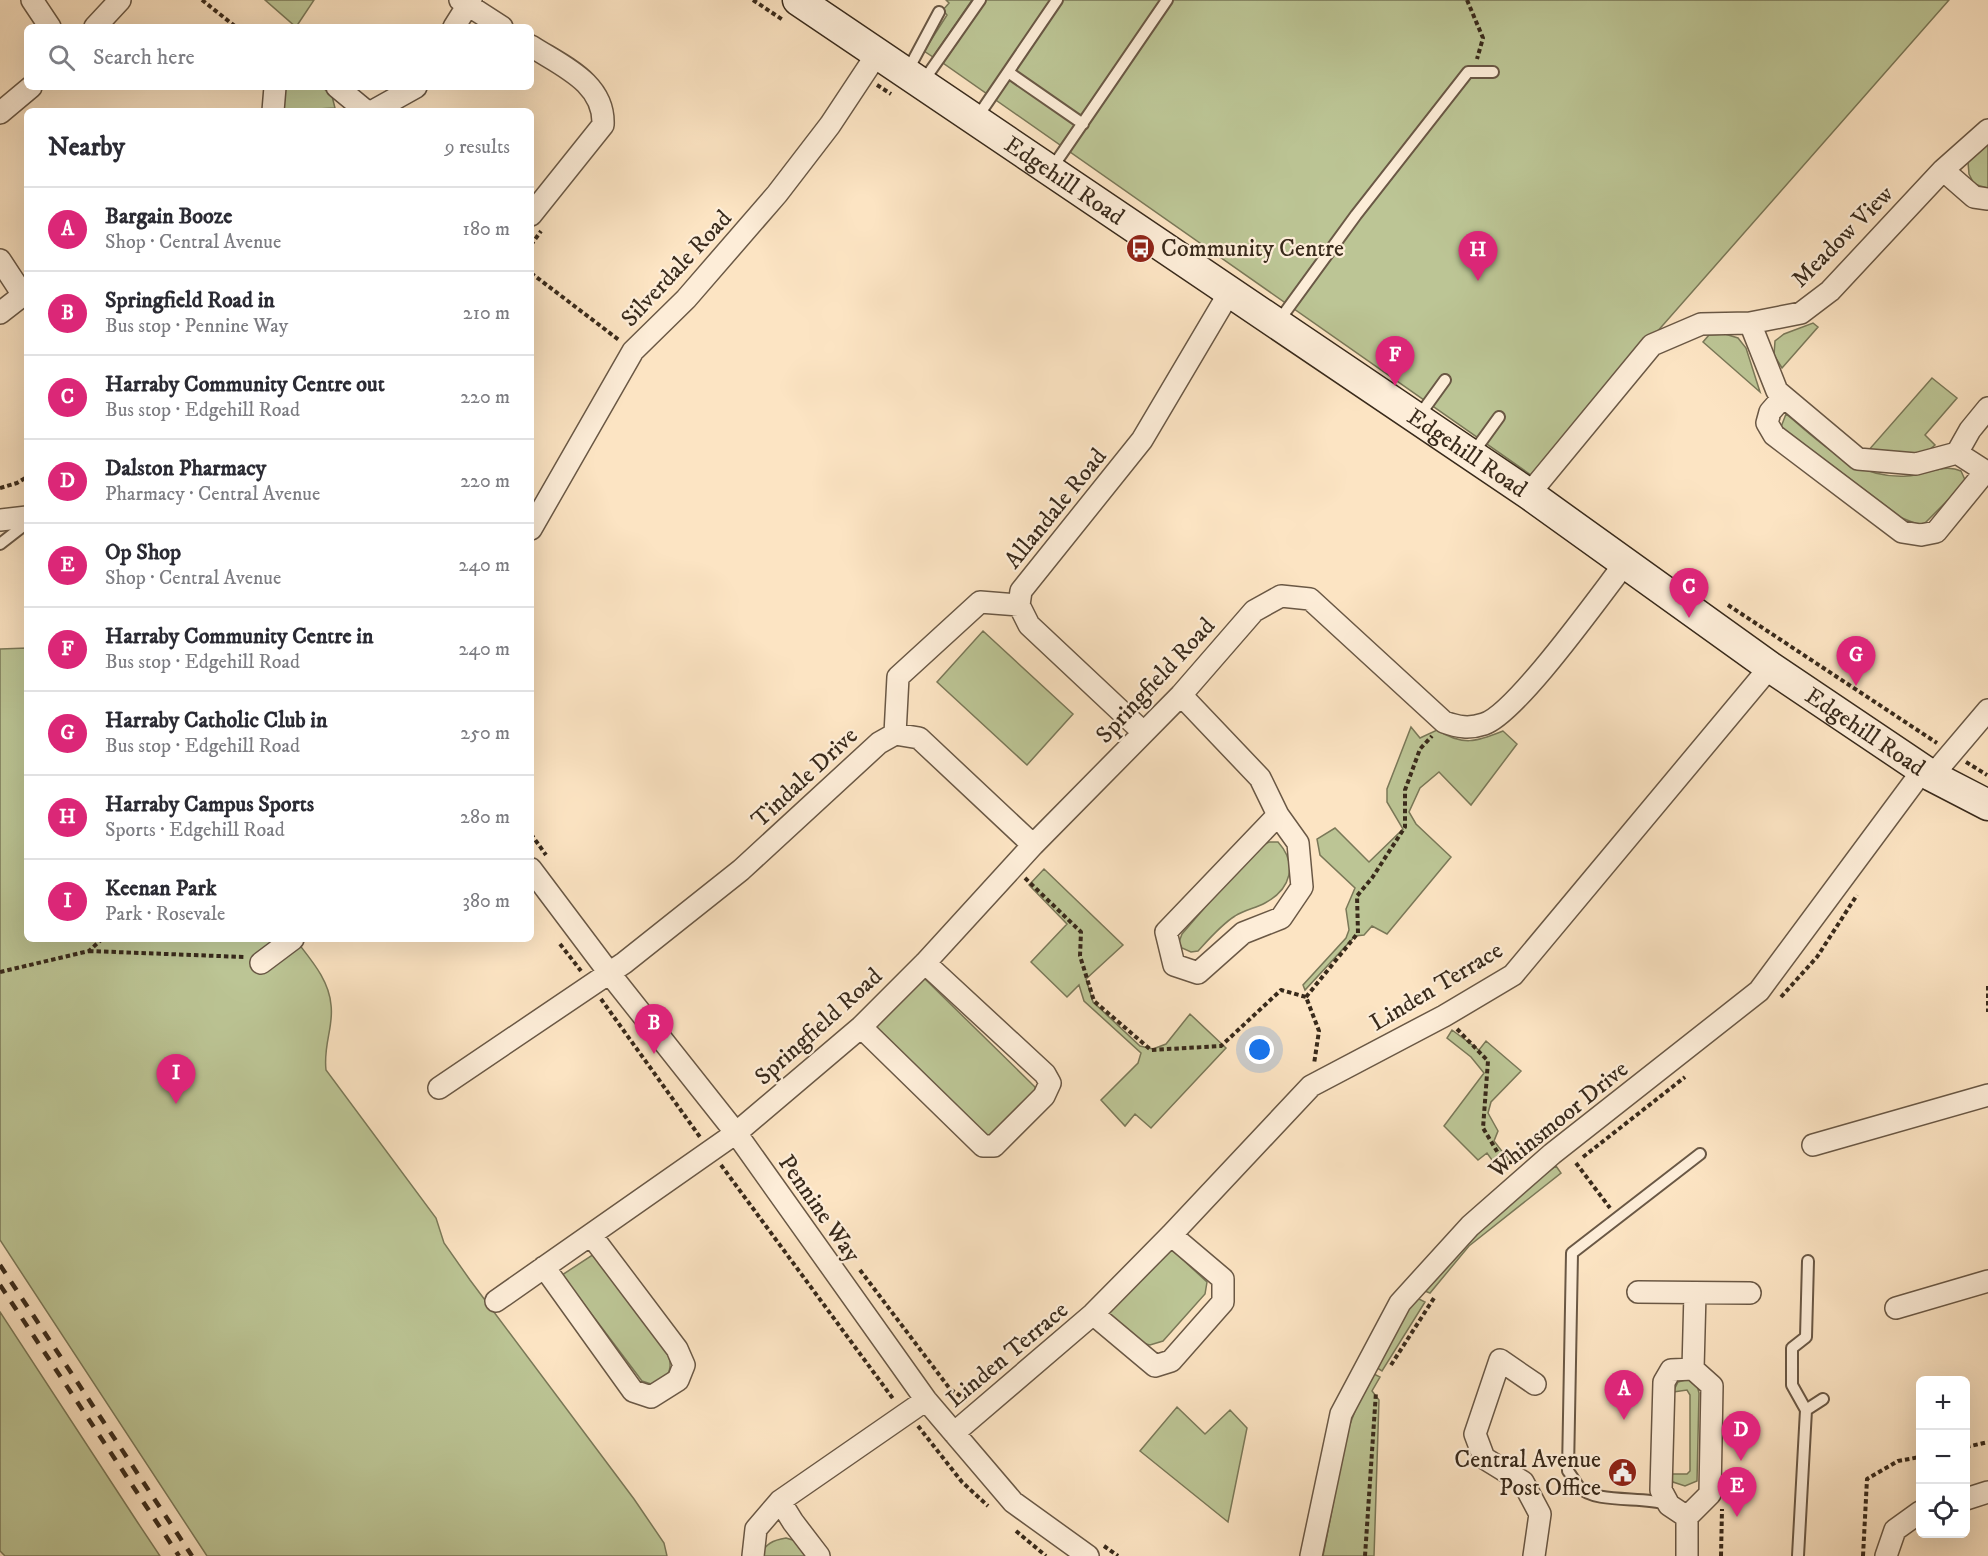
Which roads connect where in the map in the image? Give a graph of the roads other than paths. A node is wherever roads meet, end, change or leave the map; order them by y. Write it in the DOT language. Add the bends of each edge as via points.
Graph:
graph roads {
  1 [pos="32,0"];
  2 [pos="120,0"];
  3 [pos="798,0"];
  4 [pos="980,0"];
  5 [pos="1057,0"];
  6 [pos="1167,0"];
  7 [pos="466,2"];
  8 [pos="939,12"];
  9 [pos="48,24"];
  10 [pos="98,24"];
  11 [pos="455,24"];
  12 [pos="498,24"];
  13 [pos="534,48"];
  14 [pos="877,54"];
  15 [pos="1008,72"];
  16 [pos="1493,72"];
  17 [pos="914,78"];
  18 [pos="27,90"];
  19 [pos="274,90"];
  20 [pos="341,90"];
  21 [pos="411,90"];
  22 [pos="273,108"];
  23 [pos="362,108"];
  24 [pos="378,108"];
  25 [pos="0,113"];
  26 [pos="975,120"];
  27 [pos="1083,124"];
  28 [pos="1988,130"];
  29 [pos="1943,170"];
  30 [pos="1050,171"];
  31 [pos="1988,199"];
  32 [pos="534,211"];
  33 [pos="0,260"];
  34 [pos="24,293"];
  35 [pos="1229,293"];
  36 [pos="24,295"];
  37 [pos="0,313"];
  38 [pos="1750,323"];
  39 [pos="1276,325"];
  40 [pos="1445,380"];
  41 [pos="1783,397"];
  42 [pos="1988,408"];
  43 [pos="1500,417"];
  44 [pos="1417,419"];
  45 [pos="1958,453"];
  46 [pos="1471,455"];
  47 [pos="1986,473"];
  48 [pos="1529,494"];
  49 [pos="24,517"];
  50 [pos="0,520"];
  51 [pos="534,524"];
  52 [pos="24,525"];
  53 [pos="0,544"];
  54 [pos="1626,562"];
  55 [pos="1019,605"];
  56 [pos="1770,667"];
  57 [pos="1181,695"];
  58 [pos="1988,710"];
  59 [pos="1143,732"];
  60 [pos="895,734"];
  61 [pos="1927,773"];
  62 [pos="1988,805"];
  63 [pos="1278,815"];
  64 [pos="1033,845"];
  65 [pos="534,873"];
  66 [pos="289,942"];
  67 [pos="265,961"];
  68 [pos="924,963"];
  69 [pos="610,974"];
  70 [pos="861,1026"];
  71 [pos="439,1088"];
  72 [pos="1988,1095"];
  73 [pos="736,1133"];
  74 [pos="1814,1145"];
  75 [pos="1700,1154"];
  76 [pos="591,1235"];
  77 [pos="1172,1235"];
  78 [pos="1808,1262"];
  79 [pos="544,1267"];
  80 [pos="1988,1281"];
  81 [pos="1638,1292"];
  82 [pos="1695,1293"];
  83 [pos="1750,1293"];
  84 [pos="496,1301"];
  85 [pos="1896,1308"];
  86 [pos="1093,1314"];
  87 [pos="1693,1369"];
  88 [pos="1535,1384"];
  89 [pos="1823,1399"];
  90 [pos="926,1400"];
  91 [pos="1806,1410"];
  92 [pos="954,1432"];
  93 [pos="1988,1492"];
  94 [pos="1970,1497"];
  95 [pos="780,1501"];
  96 [pos="1669,1504"];
  97 [pos="1916,1515"];
  98 [pos="1687,1517"];
  99 [pos="753,1556"];
  100 [pos="819,1556"];
  101 [pos="1088,1556"];
  102 [pos="1311,1556"];
  103 [pos="1534,1556"];
  104 [pos="1687,1556"];
  105 [pos="1798,1556"];
  106 [pos="1886,1556"];
  1 -- 9 [label="street"];
  2 -- 10 [label="street"];
  3 -- 14 [label="street, Edgehill Road"];
  4 -- 17 [label="lane"];
  5 -- 15 [label="lane"];
  6 -- 27 [label="lane"];
  7 -- 11 [label="street"];
  7 -- 12 [label="street"];
  8 -- 17 [label="lane"];
  13 -- 32 [label="street" via="589,84 604,114 603,125"];
  14 -- 17 [label="street, Edgehill Road"];
  14 -- 51 [label="street, Silverdale Road" via="777,194 686,299 633,351"];
  15 -- 26 [label="lane"];
  15 -- 27 [label="lane"];
  16 -- 39 [label="lane" via="1468,72"];
  17 -- 26 [label="street, Edgehill Road"];
  18 -- 25 [label="street"];
  19 -- 22 [label="street"];
  20 -- 23 [label="street"];
  21 -- 24 [label="street"];
  26 -- 30 [label="street, Edgehill Road"];
  27 -- 30 [label="lane"];
  28 -- 29 [label="street, Meadow View"];
  29 -- 31 [label="street" via="1974,197"];
  29 -- 38 [label="street, Meadow View" via="1830,291 1801,313"];
  30 -- 35 [label="street, Edgehill Road"];
  33 -- 34 [label="street"];
  35 -- 39 [label="street, Edgehill Road"];
  35 -- 55 [label="street, Allandale Road" via="1142,440 1021,591"];
  36 -- 37 [label="street"];
  38 -- 41 [label="street" via="1777,392"];
  38 -- 48 [label="street, Meadow View" via="1701,324 1652,345"];
  39 -- 44 [label="street, Edgehill Road"];
  40 -- 44 [label="lane"];
  41 -- 45 [label="street" via="1858,459 1916,464"];
  41 -- 47 [label="street" via="1770,412 1767,423 1774,435 1902,532 1936,532"];
  42 -- 45 [label="street"];
  43 -- 46 [label="lane"];
  44 -- 46 [label="street, Edgehill Road"];
  45 -- 47 [label="street"];
  46 -- 48 [label="street, Edgehill Road"];
  48 -- 54 [label="street, Edgehill Road"];
  49 -- 50 [label="street"];
  52 -- 53 [label="lane"];
  54 -- 56 [label="street, Edgehill Road"];
  54 -- 57 [label="street, Springfield Road" via="1517,699 1486,724 1459,728 1444,722 1310,599 1281,596 1254,611"];
  55 -- 59 [label="street, Allandale Road" via="1029,625"];
  55 -- 60 [label="street" via="980,602 898,677"];
  56 -- 61 [label="street, Edgehill Road"];
  56 -- 77 [label="street, Linden Terrace" via="1513,975 1311,1086"];
  57 -- 59 [label="street, Springfield Road"];
  57 -- 63 [label="street" via="1260,778"];
  58 -- 61 [label="street, Whinsmoor Drive"];
  59 -- 64 [label="street, Springfield Road"];
  60 -- 64 [label="street, Tindale Drive" via="919,738"];
  60 -- 69 [label="street, Tindale Drive" via="879,743 741,870"];
  61 -- 62 [label="street, Edgehill Road"];
  61 -- 102 [label="street, Whinsmoor Drive" via="1759,991 1544,1161 1470,1226 1400,1303 1341,1414"];
  63 -- 63 [label="street" via="1298,843 1302,887 1281,918 1243,933 1198,973 1174,965 1166,932"];
  64 -- 68 [label="street, Springfield Road"];
  65 -- 69 [label="street, Pennine Way"];
  66 -- 67 [label="street"];
  68 -- 70 [label="street, Springfield Road"];
  68 -- 70 [label="street" via="1045,1074 1050,1083 1044,1096 994,1146 983,1146"];
  69 -- 71 [label="street, Tindale Drive"];
  69 -- 73 [label="street, Pennine Way"];
  70 -- 73 [label="street, Springfield Road"];
  72 -- 74 [label="street"];
  73 -- 76 [label="street, Springfield Road"];
  73 -- 90 [label="street, Pennine Way"];
  75 -- 96 [label="lane" via="1572,1253 1568,1471 1580,1488 1597,1496"];
  76 -- 79 [label="street, Springfield Road"];
  76 -- 79 [label="street" via="677,1349 684,1365 678,1380 651,1397 633,1391"];
  77 -- 86 [label="street, Linden Terrace"];
  77 -- 86 [label="street, Linden Terrace" via="1222,1279 1223,1302 1171,1361 1155,1366"];
  78 -- 91 [label="lane" via="1806,1337 1792,1348 1792,1385"];
  79 -- 84 [label="street, Springfield Road"];
  80 -- 85 [label="street"];
  81 -- 82 [label="street"];
  82 -- 83 [label="street"];
  82 -- 87 [label="street"];
  86 -- 92 [label="street, Linden Terrace"];
  87 -- 96 [label="street" via="1671,1370 1664,1382 1661,1490"];
  87 -- 98 [label="street" via="1712,1386 1710,1494"];
  88 -- 103 [label="street" via="1500,1360 1475,1434 1484,1458 1523,1482 1540,1514"];
  89 -- 91 [label="lane"];
  90 -- 92 [label="street, Pennine Way"];
  90 -- 95 [label="street"];
  91 -- 105 [label="lane"];
  92 -- 101 [label="street, Pennine Way" via="1013,1502"];
  93 -- 94 [label="street"];
  95 -- 99 [label="street" via="756,1529"];
  95 -- 100 [label="street"];
  96 -- 98 [label="street"];
  97 -- 106 [label="street" via="1895,1530"];
  98 -- 104 [label="street"];
}
